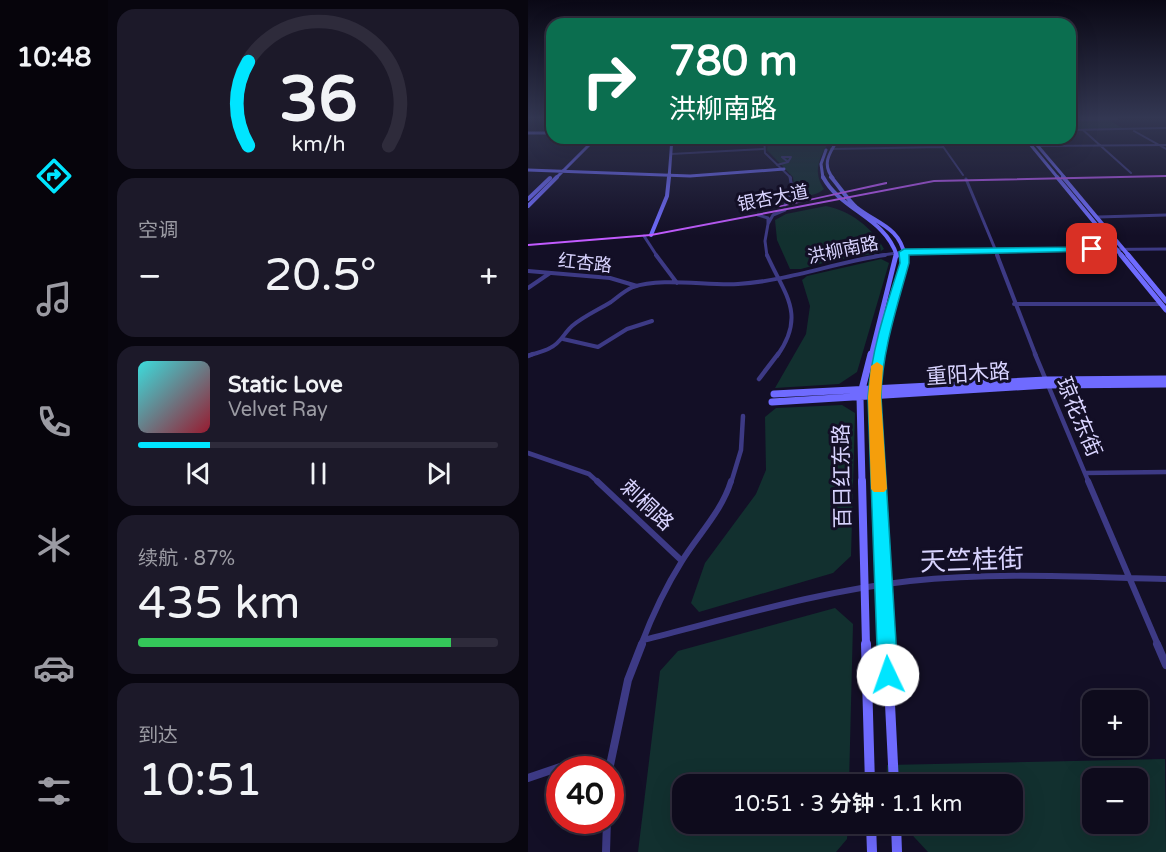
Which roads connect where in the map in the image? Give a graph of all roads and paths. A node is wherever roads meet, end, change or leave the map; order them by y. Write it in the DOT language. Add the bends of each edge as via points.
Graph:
graph roads {
  1 [pos="571,157"];
  2 [pos="577,157"];
  3 [pos="671,157"];
  4 [pos="770,157"];
  5 [pos="824,157"];
  6 [pos="829,157"];
  7 [pos="950,157"];
  8 [pos="1042,157"];
  9 [pos="1045,157"];
  10 [pos="1113,157"];
  11 [pos="788,160"];
  12 [pos="777,165"];
  13 [pos="784,169"];
  14 [pos="528,170"];
  15 [pos="558,170"];
  16 [pos="564,170"];
  17 [pos="1131,173"];
  18 [pos="1166,174"];
  19 [pos="1059,175"];
  20 [pos="670,176"];
  21 [pos="965,177"];
  22 [pos="841,195"];
  23 [pos="528,199"];
  24 [pos="528,206"];
  25 [pos="785,207"];
  26 [pos="758,214"];
  27 [pos="1166,216"];
  28 [pos="1098,217"];
  29 [pos="768,224"];
  30 [pos="651,233"];
  31 [pos="644,236"];
  32 [pos="528,240"];
  33 [pos="528,245"];
  34 [pos="1116,249"];
  35 [pos="1123,249"];
  36 [pos="1166,249"];
  37 [pos="996,250"];
  38 [pos="900,253"];
  39 [pos="528,271"];
  40 [pos="550,273"];
  41 [pos="779,278"];
  42 [pos="677,283"];
  43 [pos="637,286"];
  44 [pos="528,288"];
  45 [pos="1163,302"];
  46 [pos="1014,304"];
  47 [pos="1166,310"];
  48 [pos="652,321"];
  49 [pos="563,339"];
  50 [pos="528,356"];
  51 [pos="1166,378"];
  52 [pos="759,379"];
  53 [pos="1046,383"];
  54 [pos="1166,384"];
  55 [pos="774,394"];
  56 [pos="861,394"];
  57 [pos="874,394"];
  58 [pos="772,402"];
  59 [pos="743,416"];
  60 [pos="528,453"];
  61 [pos="1166,472"];
  62 [pos="1085,473"];
  63 [pos="682,561"];
  64 [pos="1130,578"];
  65 [pos="1166,579"];
  66 [pos="884,585"];
  67 [pos="864,588"];
  68 [pos="643,640"];
  69 [pos="1166,665"];
  70 [pos="611,756"];
  71 [pos="546,772"];
  72 [pos="870,774"];
  73 [pos="893,774"];
  74 [pos="528,778"];
  75 [pos="607,834"];
  76 [pos="871,834"];
  77 [pos="896,834"];
  78 [pos="606,852"];
  79 [pos="872,852"];
  80 [pos="897,852"];
  1 -- 15 [label="street"];
  2 -- 16 [label="street"];
  3 -- 20 [label="street"];
  4 -- 12 [label="street"];
  5 -- 22 [label="street" via="823,174"];
  6 -- 22 [label="street" via="826,166"];
  7 -- 21 [label="street, 琼花东街"];
  8 -- 19 [label="street"];
  9 -- 19 [label="street"];
  10 -- 17 [label="street"];
  11 -- 12 [label="street"];
  12 -- 13 [label="street"];
  13 -- 20 [label="street" via="724,176"];
  13 -- 25 [label="street" via="792,186"];
  14 -- 15 [label="street"];
  15 -- 16 [label="street"];
  15 -- 23 [label="street"];
  16 -- 20 [label="street"];
  16 -- 24 [label="street"];
  17 -- 18 [label="main road, 银杏大道"];
  17 -- 19 [label="main road, 银杏大道"];
  18 -- 19 [label="main road, 银杏大道"];
  19 -- 21 [label="main road, 银杏大道"];
  19 -- 28 [label="street"];
  19 -- 34 [label="street"];
  20 -- 30 [label="street" via="668,196"];
  21 -- 22 [label="main road, 银杏大道"];
  21 -- 37 [label="street, 琼花东街"];
  22 -- 25 [label="main road, 银杏大道"];
  22 -- 38 [label="street" via="881,229"];
  25 -- 26 [label="main road, 银杏大道"];
  25 -- 29 [label="street"];
  25 -- 30 [label="main road, 银杏大道"];
  26 -- 29 [label="street" via="768,218"];
  26 -- 30 [label="main road, 银杏大道"];
  27 -- 28 [label="street"];
  28 -- 35 [label="street"];
  29 -- 41 [label="street" via="765,252"];
  30 -- 31 [label="main road, 银杏大道"];
  30 -- 32 [label="main road, 银杏大道"];
  31 -- 33 [label="main road, 银杏大道"];
  31 -- 42 [label="street"];
  34 -- 35 [label="street, 洪柳南路"];
  34 -- 37 [label="street, 洪柳南路"];
  34 -- 45 [label="street"];
  35 -- 36 [label="street, 洪柳南路"];
  35 -- 45 [label="street"];
  37 -- 38 [label="street, 洪柳南路"];
  37 -- 46 [label="street, 琼花东街"];
  38 -- 41 [label="street, 洪柳南路" via="856,259"];
  38 -- 56 [label="street, 百日红东路"];
  38 -- 57 [label="street, 百日红东路" via="904,263 875,375"];
  39 -- 40 [label="street, 红杏路"];
  40 -- 43 [label="street, 红杏路" via="610,278"];
  40 -- 44 [label="street"];
  41 -- 42 [label="street, 洪柳南路" via="738,284"];
  41 -- 52 [label="street" via="792,299 793,320 787,339"];
  42 -- 43 [label="street, 洪柳南路"];
  43 -- 49 [label="street" via="580,320"];
  45 -- 46 [label="street"];
  45 -- 47 [label="street"];
  46 -- 53 [label="street, 琼花东街"];
  48 -- 49 [label="street" via="627,329 598,347"];
  49 -- 50 [label="street"];
  51 -- 53 [label="street, 重阳木路"];
  53 -- 54 [label="street, 重阳木路"];
  53 -- 57 [label="street, 重阳木路"];
  53 -- 62 [label="street, 琼花东街"];
  55 -- 56 [label="street, 重阳木路"];
  56 -- 57 [label="street, 重阳木路"];
  56 -- 58 [label="street, 重阳木路"];
  56 -- 67 [label="street, 百日红东路"];
  57 -- 66 [label="street, 百日红东路"];
  59 -- 63 [label="street" via="741,450 727,496"];
  60 -- 63 [label="street, 刺桐路" via="589,474"];
  61 -- 62 [label="street"];
  62 -- 64 [label="street, 琼花东街"];
  63 -- 68 [label="street"];
  64 -- 65 [label="street, 天竺桂街"];
  64 -- 66 [label="street, 天竺桂街" via="951,578"];
  64 -- 69 [label="street, 琼花东街"];
  66 -- 67 [label="street, 天竺桂街"];
  66 -- 73 [label="street, 百日红东路"];
  67 -- 68 [label="street, 天竺桂街"];
  67 -- 72 [label="street, 百日红东路"];
  68 -- 70 [label="street" via="628,680"];
  71 -- 74 [label="street"];
  75 -- 78 [label="street"];
  76 -- 79 [label="street"];
  77 -- 80 [label="street"];
}
